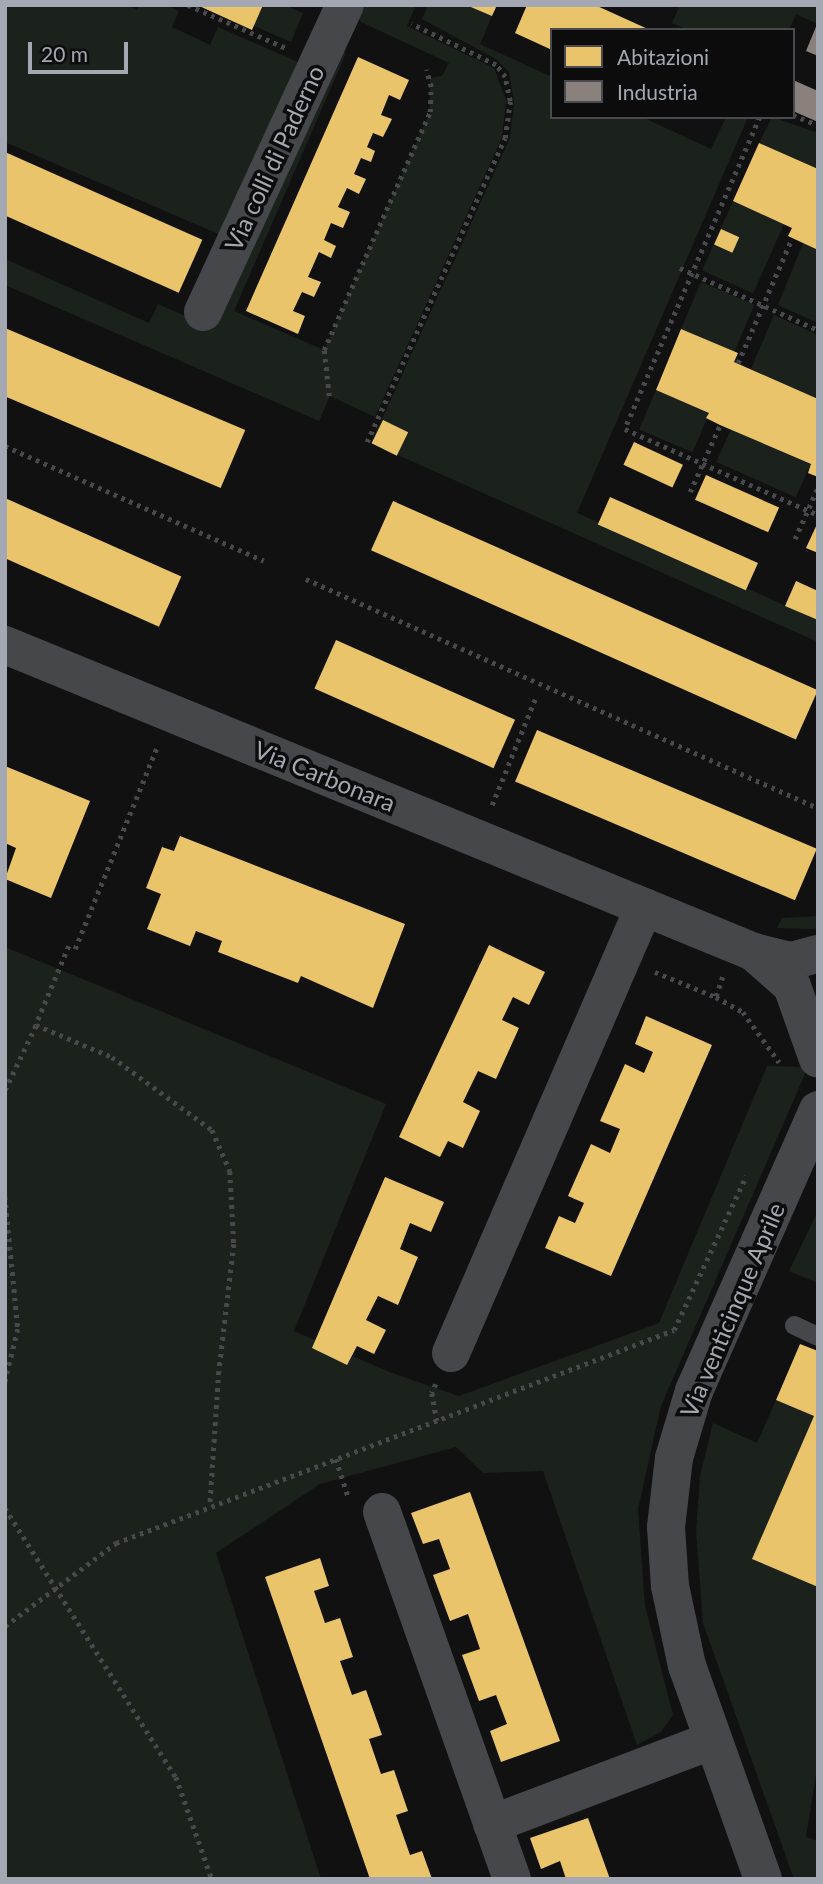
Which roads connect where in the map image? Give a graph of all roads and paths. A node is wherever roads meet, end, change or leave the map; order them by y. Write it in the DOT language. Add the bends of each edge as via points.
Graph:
graph roads {
  1 [pos="188,5"];
  2 [pos="345,5"];
  3 [pos="411,24"];
  4 [pos="296,53"];
  5 [pos="425,70"];
  6 [pos="795,116"];
  7 [pos="759,119"];
  8 [pos="818,125"];
  9 [pos="792,238"];
  10 [pos="680,268"];
  11 [pos="692,273"];
  12 [pos="764,306"];
  13 [pos="203,312"];
  14 [pos="818,330"];
  15 [pos="738,363"];
  16 [pos="329,396"];
  17 [pos="720,425"];
  18 [pos="367,442"];
  19 [pos="5,446"];
  20 [pos="703,463"];
  21 [pos="818,487"];
  22 [pos="690,492"];
  23 [pos="807,510"];
  24 [pos="818,515"];
  25 [pos="795,539"];
  26 [pos="264,561"];
  27 [pos="306,579"];
  28 [pos="5,645"];
  29 [pos="535,699"];
  30 [pos="172,714"];
  31 [pos="818,808"];
  32 [pos="486,818"];
  33 [pos="644,907"];
  34 [pos="622,958"];
  35 [pos="739,962"];
  36 [pos="807,973"];
  37 [pos="716,997"];
  38 [pos="36,1025"];
  39 [pos="801,1065"];
  40 [pos="5,1090"];
  41 [pos="818,1110"];
  42 [pos="749,1170"];
  43 [pos="5,1196"];
  44 [pos="794,1325"];
  45 [pos="818,1336"];
  46 [pos="451,1353"];
  47 [pos="5,1382"];
  48 [pos="211,1507"];
  49 [pos="5,1508"];
  50 [pos="382,1512"];
  51 [pos="57,1587"];
  52 [pos="5,1626"];
  53 [pos="713,1740"];
  54 [pos="492,1824"];
  55 [pos="212,1879"];
  56 [pos="512,1879"];
  57 [pos="763,1879"];
  1 -- 4 [label="path"];
  2 -- 13 [label="street, Via colli di Paderno"];
  3 -- 18 [label="path" via="496,65 505,77 509,108 505,138"];
  5 -- 16 [label="path" via="431,87 430,112 324,350"];
  6 -- 8 [label="path"];
  7 -- 11 [label="path"];
  9 -- 12 [label="path"];
  10 -- 11 [label="path"];
  11 -- 12 [label="path"];
  11 -- 20 [label="path" via="625,429"];
  12 -- 14 [label="path"];
  12 -- 15 [label="path"];
  17 -- 20 [label="path"];
  19 -- 26 [label="path"];
  20 -- 22 [label="path"];
  20 -- 23 [label="path"];
  21 -- 23 [label="path"];
  23 -- 24 [label="path"];
  23 -- 25 [label="path"];
  27 -- 31 [label="path"];
  28 -- 30 [label="street, Via Carbonara"];
  29 -- 32 [label="path"];
  30 -- 33 [label="street, Via Carbonara"];
  30 -- 38 [label="path"];
  33 -- 34 [label="street"];
  33 -- 35 [label="street, Via Carbonara"];
  34 -- 37 [label="path"];
  34 -- 46 [label="street"];
  35 -- 36 [label="street"];
  35 -- 37 [label="path"];
  36 -- 39 [label="street"];
  37 -- 39 [label="path" via="743,1012"];
  38 -- 40 [label="path"];
  38 -- 48 [label="path" via="112,1057 212,1130 230,1171 234,1244 219,1371"];
  41 -- 53 [label="street, Via venticinque Aprile" via="694,1391 674,1458 666,1527 670,1586 687,1666"];
  42 -- 48 [label="path" via="674,1330"];
  43 -- 47 [label="path" via="18,1329"];
  44 -- 45 [label="lane"];
  48 -- 51 [label="path" via="116,1543"];
  49 -- 51 [label="path"];
  50 -- 54 [label="street"];
  51 -- 52 [label="path"];
  51 -- 55 [label="path" via="176,1777"];
  53 -- 54 [label="street"];
  53 -- 57 [label="street, Via venticinque Aprile"];
  54 -- 56 [label="street"];
}
